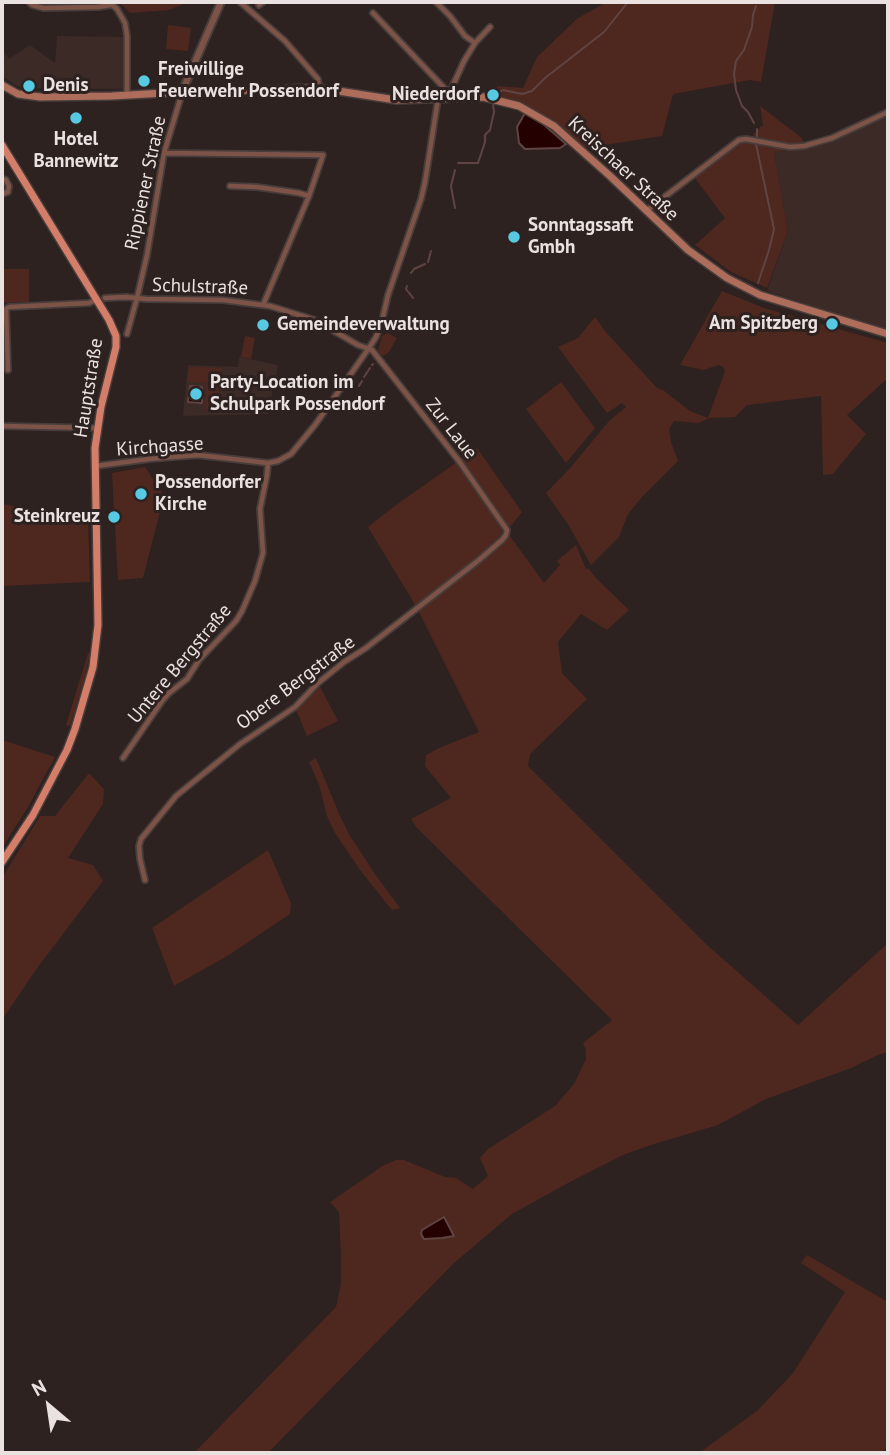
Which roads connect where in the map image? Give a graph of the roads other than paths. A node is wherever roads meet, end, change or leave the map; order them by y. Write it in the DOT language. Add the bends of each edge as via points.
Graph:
graph roads {
  1 [pos="29,2"];
  2 [pos="221,2"];
  3 [pos="240,2"];
  4 [pos="436,2"];
  5 [pos="110,3"];
  6 [pos="373,13"];
  7 [pos="490,27"];
  8 [pos="474,43"];
  9 [pos="2,85"];
  10 [pos="319,88"];
  11 [pos="182,92"];
  12 [pos="127,95"];
  13 [pos="448,95"];
  14 [pos="438,99"];
  15 [pos="888,112"];
  16 [pos="2,145"];
  17 [pos="164,153"];
  18 [pos="2,179"];
  19 [pos="230,186"];
  20 [pos="2,194"];
  21 [pos="309,196"];
  22 [pos="646,211"];
  23 [pos="137,298"];
  24 [pos="101,299"];
  25 [pos="262,304"];
  26 [pos="127,334"];
  27 [pos="888,334"];
  28 [pos="369,348"];
  29 [pos="8,370"];
  30 [pos="2,426"];
  31 [pos="97,428"];
  32 [pos="268,463"];
  33 [pos="96,467"];
  34 [pos="507,530"];
  35 [pos="124,758"];
  36 [pos="2,862"];
  37 [pos="145,880"];
  1 -- 5 [label="street" via="43,8"];
  2 -- 11 [label="street, Rippiener Straße"];
  3 -- 10 [label="street" via="285,41 318,79"];
  4 -- 8 [label="street"];
  5 -- 12 [label="street" via="125,23"];
  6 -- 13 [label="street"];
  7 -- 8 [label="street"];
  8 -- 13 [label="street"];
  9 -- 12 [label="main road, Kreischaer Straße" via="18,94 40,97"];
  10 -- 11 [label="main road, Kreischaer Straße"];
  10 -- 14 [label="main road, Kreischaer Straße" via="396,100"];
  11 -- 12 [label="main road, Kreischaer Straße"];
  11 -- 17 [label="street, Rippiener Straße"];
  13 -- 14 [label="main road, Kreischaer Straße"];
  13 -- 22 [label="main road, Kreischaer Straße" via="519,106 554,126"];
  14 -- 28 [label="street" via="421,200 381,325"];
  15 -- 22 [label="street" via="804,146 739,140"];
  16 -- 24 [label="main road, Hauptstraße"];
  17 -- 21 [label="street" via="323,155"];
  17 -- 23 [label="street, Rippiener Straße"];
  18 -- 20 [label="street" via="9,186"];
  19 -- 21 [label="street"];
  21 -- 25 [label="street"];
  22 -- 27 [label="main road, Kreischaer Straße" via="688,250 738,284"];
  23 -- 24 [label="street, Schulstraße"];
  23 -- 25 [label="street, Schulstraße"];
  23 -- 26 [label="street, Rippiener Straße"];
  24 -- 29 [label="street, Schulstraße" via="6,309"];
  24 -- 31 [label="main road, Hauptstraße" via="116,347"];
  25 -- 28 [label="street, Schulstraße" via="315,320"];
  28 -- 32 [label="street" via="299,446 285,459"];
  28 -- 34 [label="street, Zur Laue"];
  30 -- 31 [label="street"];
  31 -- 33 [label="main road, Hauptstraße"];
  32 -- 33 [label="street, Kirchgasse" via="198,455"];
  32 -- 35 [label="street, Untere Bergstraße" via="260,509 263,553 242,611 187,679 169,693"];
  33 -- 36 [label="main road, Hauptstraße" via="98,625 93,667 67,750 33,816"];
  34 -- 37 [label="street, Obere Bergstraße" via="479,560 176,796 141,839"];
}
